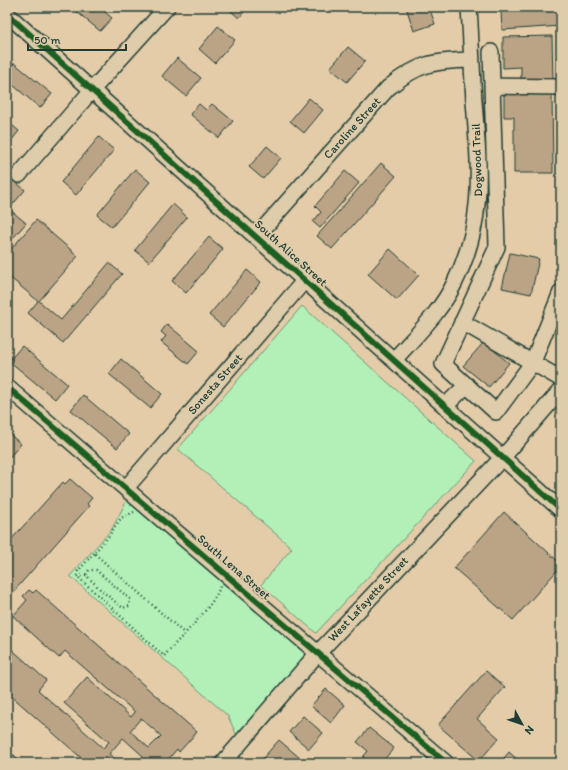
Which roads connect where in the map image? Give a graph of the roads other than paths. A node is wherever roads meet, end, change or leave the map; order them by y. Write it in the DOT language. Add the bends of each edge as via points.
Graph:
graph roads {
  1 [pos="167,7"];
  2 [pos="469,7"];
  3 [pos="7,14"];
  4 [pos="491,52"];
  5 [pos="471,60"];
  6 [pos="492,86"];
  7 [pos="561,87"];
  8 [pos="92,90"];
  9 [pos="19,175"];
  10 [pos="256,237"];
  11 [pos="305,280"];
  12 [pos="561,292"];
  13 [pos="462,322"];
  14 [pos="394,360"];
  15 [pos="533,362"];
  16 [pos="561,379"];
  17 [pos="467,385"];
  18 [pos="7,387"];
  19 [pos="561,390"];
  20 [pos="445,406"];
  21 [pos="502,457"];
  22 [pos="126,488"];
  23 [pos="561,510"];
  24 [pos="317,654"];
  25 [pos="7,761"];
  26 [pos="10,763"];
  27 [pos="223,763"];
  28 [pos="446,763"];
  1 -- 8 [label="street"];
  2 -- 5 [label="street, Dogwood Trail"];
  3 -- 8 [label="street, South Alice Street"];
  4 -- 6 [label="street"];
  5 -- 10 [label="street, Caroline Street" via="442,61 422,66 404,75 388,88"];
  5 -- 14 [label="street, Dogwood Trail" via="480,177 478,203 468,253 453,285 436,312"];
  6 -- 7 [label="street"];
  6 -- 13 [label="street" via="497,247"];
  8 -- 9 [label="street"];
  8 -- 10 [label="street, South Alice Street"];
  10 -- 11 [label="street, South Alice Street"];
  11 -- 14 [label="street, South Alice Street"];
  11 -- 22 [label="street, Sonesta Street"];
  12 -- 15 [label="street"];
  13 -- 15 [label="street"];
  13 -- 17 [label="street" via="443,364"];
  14 -- 20 [label="street, South Alice Street"];
  15 -- 16 [label="street"];
  15 -- 17 [label="street" via="496,412"];
  17 -- 20 [label="street"];
  18 -- 22 [label="street, South Lena Street"];
  19 -- 21 [label="street, West Lafayette Street"];
  20 -- 21 [label="street, South Alice Street"];
  21 -- 23 [label="street, South Alice Street"];
  21 -- 24 [label="street, West Lafayette Street"];
  22 -- 24 [label="street, South Lena Street"];
  24 -- 27 [label="street, West Lafayette Street"];
  24 -- 28 [label="street, South Lena Street"];
  25 -- 26 [label="street"];
}
